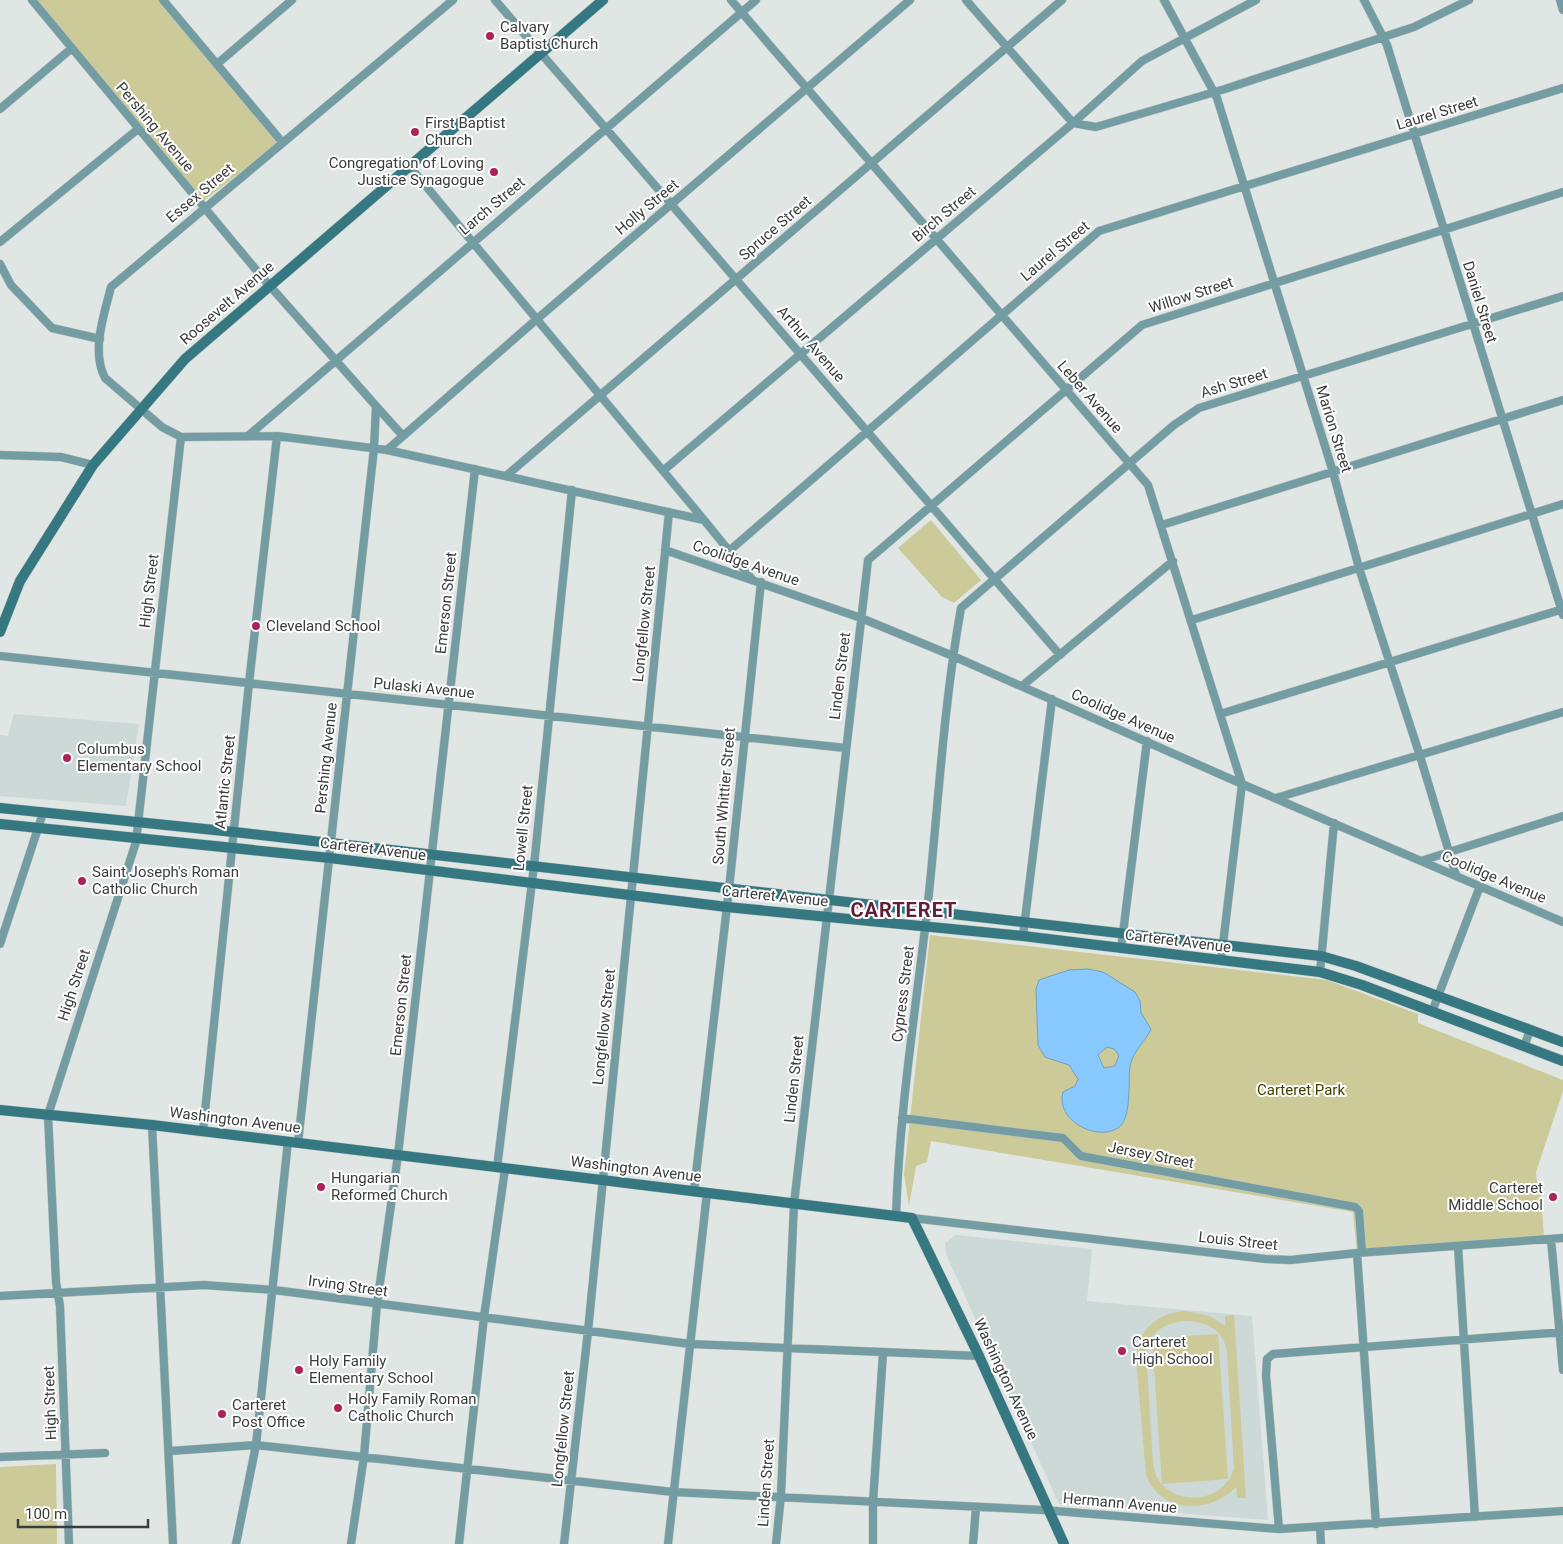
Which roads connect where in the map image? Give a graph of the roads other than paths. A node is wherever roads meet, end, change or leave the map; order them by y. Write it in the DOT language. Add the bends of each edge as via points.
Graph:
graph roads {
  1 [pos="32,0"];
  2 [pos="163,0"];
  3 [pos="292,0"];
  4 [pos="453,0"];
  5 [pos="495,0"];
  6 [pos="603,0"];
  7 [pos="731,0"];
  8 [pos="756,0"];
  9 [pos="910,0"];
  10 [pos="966,0"];
  11 [pos="1062,0"];
  12 [pos="1164,0"];
  13 [pos="1256,0"];
  14 [pos="1364,0"];
  15 [pos="1469,0"];
  16 [pos="1560,0"];
  17 [pos="1563,10"];
  18 [pos="742,12"];
  19 [pos="1384,38"];
  20 [pos="1184,39"];
  21 [pos="1007,47"];
  22 [pos="72,48"];
  23 [pos="540,53"];
  24 [pos="217,64"];
  25 [pos="807,88"];
  26 [pos="1563,88"];
  27 [pos="1212,92"];
  28 [pos="0,109"];
  29 [pos="1073,123"];
  30 [pos="606,128"];
  31 [pos="138,129"];
  32 [pos="1416,135"];
  33 [pos="282,142"];
  34 [pos="872,163"];
  35 [pos="410,167"];
  36 [pos="1244,187"];
  37 [pos="1563,192"];
  38 [pos="672,203"];
  39 [pos="204,208"];
  40 [pos="1443,230"];
  41 [pos="938,238"];
  42 [pos="0,242"];
  43 [pos="472,242"];
  44 [pos="0,264"];
  45 [pos="737,279"];
  46 [pos="1273,282"];
  47 [pos="271,285"];
  48 [pos="1563,296"];
  49 [pos="1001,314"];
  50 [pos="537,319"];
  51 [pos="1473,324"];
  52 [pos="100,339"];
  53 [pos="800,353"];
  54 [pos="336,360"];
  55 [pos="1303,376"];
  56 [pos="1066,390"];
  57 [pos="601,395"];
  58 [pos="1563,400"];
  59 [pos="376,406"];
  60 [pos="143,410"];
  61 [pos="1503,419"];
  62 [pos="867,431"];
  63 [pos="248,436"];
  64 [pos="277,436"];
  65 [pos="402,436"];
  66 [pos="180,437"];
  67 [pos="374,448"];
  68 [pos="387,450"];
  69 [pos="0,454"];
  70 [pos="1129,464"];
  71 [pos="93,465"];
  72 [pos="475,469"];
  73 [pos="664,470"];
  74 [pos="1333,472"];
  75 [pos="506,476"];
  76 [pos="572,490"];
  77 [pos="1563,504"];
  78 [pos="931,505"];
  79 [pos="669,512"];
  80 [pos="1533,513"];
  81 [pos="704,520"];
  82 [pos="1162,524"];
  83 [pos="665,550"];
  84 [pos="729,551"];
  85 [pos="1173,561"];
  86 [pos="1359,568"];
  87 [pos="751,578"];
  88 [pos="995,579"];
  89 [pos="761,582"];
  90 [pos="1562,611"];
  91 [pos="860,618"];
  92 [pos="1192,620"];
  93 [pos="0,632"];
  94 [pos="1060,655"];
  95 [pos="0,656"];
  96 [pos="953,656"];
  97 [pos="1390,662"];
  98 [pos="153,673"];
  99 [pos="249,683"];
  100 [pos="1022,686"];
  101 [pos="347,694"];
  102 [pos="1052,699"];
  103 [pos="449,705"];
  104 [pos="1563,712"];
  105 [pos="1220,714"];
  106 [pos="548,716"];
  107 [pos="648,727"];
  108 [pos="743,737"];
  109 [pos="1147,741"];
  110 [pos="845,748"];
  111 [pos="1420,756"];
  112 [pos="1242,784"];
  113 [pos="1276,798"];
  114 [pos="0,808"];
  115 [pos="43,813"];
  116 [pos="1563,816"];
  117 [pos="138,822"];
  118 [pos="1334,823"];
  119 [pos="0,824"];
  120 [pos="38,828"];
  121 [pos="234,832"];
  122 [pos="136,837"];
  123 [pos="331,843"];
  124 [pos="232,848"];
  125 [pos="1449,852"];
  126 [pos="432,855"];
  127 [pos="330,858"];
  128 [pos="1421,861"];
  129 [pos="534,866"];
  130 [pos="430,871"];
  131 [pos="1456,875"];
  132 [pos="633,878"];
  133 [pos="531,884"];
  134 [pos="1480,886"];
  135 [pos="729,889"];
  136 [pos="631,894"];
  137 [pos="828,899"];
  138 [pos="727,907"];
  139 [pos="927,912"];
  140 [pos="826,916"];
  141 [pos="1025,921"];
  142 [pos="1563,922"];
  143 [pos="925,927"];
  144 [pos="1123,932"];
  145 [pos="1023,936"];
  146 [pos="0,944"];
  147 [pos="1223,944"];
  148 [pos="1121,949"];
  149 [pos="1321,956"];
  150 [pos="1221,961"];
  151 [pos="1320,972"];
  152 [pos="1438,995"];
  153 [pos="1432,1012"];
  154 [pos="1530,1030"];
  155 [pos="1563,1042"];
  156 [pos="1524,1047"];
  157 [pos="1563,1061"];
  158 [pos="0,1110"];
  159 [pos="48,1115"];
  160 [pos="902,1118"];
  161 [pos="152,1125"];
  162 [pos="203,1131"];
  163 [pos="293,1142"];
  164 [pos="398,1155"];
  165 [pos="501,1168"];
  166 [pos="603,1180"];
  167 [pos="694,1191"];
  168 [pos="707,1193"];
  169 [pos="794,1204"];
  170 [pos="896,1216"];
  171 [pos="912,1218"];
  172 [pos="1563,1238"];
  173 [pos="1551,1239"];
  174 [pos="1458,1246"];
  175 [pos="1359,1252"];
  176 [pos="161,1288"];
  177 [pos="274,1290"];
  178 [pos="58,1294"];
  179 [pos="0,1296"];
  180 [pos="377,1304"];
  181 [pos="484,1317"];
  182 [pos="588,1331"];
  183 [pos="1561,1332"];
  184 [pos="1464,1339"];
  185 [pos="690,1344"];
  186 [pos="1363,1346"];
  187 [pos="788,1348"];
  188 [pos="883,1352"];
  189 [pos="979,1356"];
  190 [pos="1563,1370"];
  191 [pos="256,1445"];
  192 [pos="170,1451"];
  193 [pos="105,1453"];
  194 [pos="66,1454"];
  195 [pos="364,1456"];
  196 [pos="0,1457"];
  197 [pos="469,1469"];
  198 [pos="571,1482"];
  199 [pos="674,1492"];
  200 [pos="780,1498"];
  201 [pos="873,1502"];
  202 [pos="976,1507"];
  203 [pos="1563,1510"];
  204 [pos="1049,1511"];
  205 [pos="1475,1517"];
  206 [pos="1376,1524"];
  207 [pos="1320,1528"];
  208 [pos="1280,1529"];
  209 [pos="69,1544"];
  210 [pos="174,1544"];
  211 [pos="236,1544"];
  212 [pos="351,1544"];
  213 [pos="459,1544"];
  214 [pos="564,1544"];
  215 [pos="668,1544"];
  216 [pos="776,1544"];
  217 [pos="873,1544"];
  218 [pos="973,1544"];
  219 [pos="1064,1544"];
  220 [pos="1321,1544"];
  1 -- 22 [label="street, Pershing Avenue"];
  2 -- 24 [label="street"];
  3 -- 24 [label="street"];
  4 -- 33 [label="street, Essex Street"];
  5 -- 23 [label="street, Arthur Avenue"];
  6 -- 23 [label="street, Roosevelt Avenue"];
  7 -- 18 [label="street, Leber Avenue"];
  8 -- 18 [label="street, Larch Street"];
  9 -- 25 [label="street, Holly Street"];
  10 -- 21 [label="street"];
  11 -- 21 [label="street, Spruce Street"];
  12 -- 20 [label="street, Marion Street"];
  13 -- 20 [label="street, Birch Street"];
  14 -- 19 [label="street, Daniel Street"];
  15 -- 19 [label="street"];
  16 -- 17 [label="street"];
  18 -- 25 [label="street, Leber Avenue"];
  18 -- 30 [label="street, Larch Street"];
  19 -- 27 [label="street"];
  19 -- 32 [label="street, Daniel Street"];
  20 -- 27 [label="street, Marion Street"];
  20 -- 29 [label="street, Birch Street" via="1142,61"];
  21 -- 29 [label="street"];
  21 -- 34 [label="street, Spruce Street"];
  22 -- 28 [label="street"];
  22 -- 31 [label="street, Pershing Avenue"];
  23 -- 30 [label="street, Arthur Avenue"];
  23 -- 35 [label="street, Roosevelt Avenue"];
  24 -- 33 [label="street"];
  25 -- 34 [label="street, Leber Avenue"];
  25 -- 38 [label="street, Holly Street"];
  26 -- 32 [label="street, Laurel Street"];
  27 -- 29 [label="street" via="1096,127"];
  27 -- 36 [label="street, Marion Street" via="1217,98"];
  29 -- 41 [label="street, Birch Street"];
  30 -- 38 [label="street, Arthur Avenue"];
  30 -- 43 [label="street, Larch Street"];
  31 -- 39 [label="street, Pershing Avenue"];
  31 -- 42 [label="street"];
  32 -- 36 [label="street, Laurel Street"];
  32 -- 40 [label="street, Daniel Street"];
  33 -- 39 [label="street, Essex Street"];
  34 -- 41 [label="street, Leber Avenue"];
  34 -- 45 [label="street, Spruce Street"];
  35 -- 43 [label="street"];
  35 -- 47 [label="street, Roosevelt Avenue"];
  36 -- 46 [label="street, Marion Street"];
  36 -- 49 [label="street, Laurel Street" via="1099,231"];
  37 -- 40 [label="street, Willow Street"];
  38 -- 45 [label="street, Arthur Avenue"];
  38 -- 50 [label="street, Holly Street"];
  39 -- 47 [label="street, Pershing Avenue"];
  39 -- 52 [label="street, Essex Street" via="111,287"];
  40 -- 46 [label="street, Willow Street"];
  40 -- 51 [label="street, Daniel Street"];
  41 -- 49 [label="street, Leber Avenue"];
  41 -- 53 [label="street, Birch Street"];
  43 -- 50 [label="street"];
  43 -- 54 [label="street, Larch Street"];
  44 -- 52 [label="street" via="11,285 52,328"];
  45 -- 53 [label="street, Arthur Avenue"];
  45 -- 57 [label="street, Spruce Street"];
  46 -- 55 [label="street, Marion Street"];
  46 -- 56 [label="street, Willow Street" via="1142,325"];
  47 -- 54 [label="street, Pershing Avenue"];
  47 -- 60 [label="street, Roosevelt Avenue" via="185,359"];
  48 -- 51 [label="street, Ash Street"];
  49 -- 56 [label="street, Leber Avenue"];
  49 -- 62 [label="street, Laurel Street"];
  50 -- 57 [label="street"];
  50 -- 65 [label="street, Holly Street"];
  51 -- 55 [label="street, Ash Street"];
  51 -- 61 [label="street, Daniel Street"];
  52 -- 60 [label="street, Essex Street" via="100,368 105,378"];
  53 -- 62 [label="street, Arthur Avenue"];
  53 -- 73 [label="street, Birch Street"];
  54 -- 59 [label="street, Pershing Avenue"];
  54 -- 63 [label="street, Larch Street"];
  55 -- 70 [label="street, Ash Street" via="1199,408"];
  55 -- 74 [label="street, Marion Street"];
  56 -- 70 [label="street, Leber Avenue"];
  56 -- 78 [label="street, Willow Street"];
  57 -- 73 [label="street"];
  57 -- 75 [label="street, Spruce Street"];
  58 -- 61 [label="street"];
  59 -- 65 [label="street, Pershing Avenue"];
  59 -- 67 [label="street, Pershing Avenue"];
  60 -- 66 [label="street, Essex Street" via="167,431"];
  60 -- 71 [label="street, Roosevelt Avenue"];
  61 -- 74 [label="street"];
  61 -- 80 [label="street, Daniel Street"];
  62 -- 78 [label="street, Arthur Avenue"];
  62 -- 84 [label="street, Laurel Street"];
  63 -- 64 [label="street"];
  63 -- 66 [label="street"];
  64 -- 67 [label="street"];
  64 -- 99 [label="street, Atlantic Street"];
  65 -- 68 [label="street, Holly Street"];
  66 -- 98 [label="street, High Street"];
  67 -- 68 [label="street"];
  67 -- 101 [label="street, Pershing Avenue"];
  68 -- 72 [label="street"];
  69 -- 71 [label="street" via="61,457"];
  70 -- 82 [label="street, Leber Avenue" via="1148,485"];
  70 -- 88 [label="street, Ash Street"];
  71 -- 93 [label="street, Roosevelt Avenue" via="20,581"];
  72 -- 75 [label="street"];
  72 -- 103 [label="street, Emerson Street"];
  73 -- 81 [label="street"];
  74 -- 82 [label="street"];
  74 -- 86 [label="street, Marion Street"];
  75 -- 76 [label="street"];
  76 -- 79 [label="street"];
  76 -- 106 [label="street, Lowell Street"];
  77 -- 80 [label="street"];
  78 -- 88 [label="street, Arthur Avenue"];
  78 -- 91 [label="street, Willow Street" via="868,560"];
  79 -- 81 [label="street"];
  79 -- 83 [label="street, Longfellow Street"];
  80 -- 86 [label="street"];
  80 -- 90 [label="street, Daniel Street"];
  81 -- 84 [label="street"];
  82 -- 85 [label="street, Leber Avenue"];
  83 -- 87 [label="street, Coolidge Avenue"];
  83 -- 107 [label="street, Longfellow Street"];
  84 -- 87 [label="street"];
  85 -- 92 [label="street, Leber Avenue"];
  85 -- 94 [label="street"];
  86 -- 92 [label="street"];
  86 -- 97 [label="street, Marion Street"];
  87 -- 89 [label="street, Coolidge Avenue"];
  88 -- 94 [label="street, Arthur Avenue"];
  88 -- 96 [label="street, Ash Street" via="962,608"];
  89 -- 91 [label="street, Coolidge Avenue"];
  89 -- 108 [label="street, South Whittier Street"];
  90 -- 97 [label="street"];
  91 -- 96 [label="street, Coolidge Avenue"];
  91 -- 110 [label="street, Linden Street"];
  92 -- 105 [label="street, Leber Avenue"];
  94 -- 100 [label="street"];
  95 -- 98 [label="street, Pulaski Avenue"];
  96 -- 100 [label="street, Coolidge Avenue"];
  96 -- 139 [label="street, Cypress Street"];
  97 -- 105 [label="street"];
  97 -- 111 [label="street, Marion Street"];
  98 -- 99 [label="street, Pulaski Avenue"];
  98 -- 117 [label="street, High Street"];
  99 -- 101 [label="street, Pulaski Avenue"];
  99 -- 121 [label="street, Atlantic Street"];
  100 -- 102 [label="street, Coolidge Avenue"];
  101 -- 103 [label="street, Pulaski Avenue"];
  101 -- 123 [label="street, Pershing Avenue"];
  102 -- 109 [label="street, Coolidge Avenue"];
  102 -- 141 [label="street"];
  103 -- 106 [label="street, Pulaski Avenue"];
  103 -- 126 [label="street, Emerson Street"];
  104 -- 111 [label="street"];
  105 -- 112 [label="street, Leber Avenue"];
  106 -- 107 [label="street, Pulaski Avenue"];
  106 -- 129 [label="street, Lowell Street"];
  107 -- 108 [label="street, Pulaski Avenue"];
  107 -- 132 [label="street, Longfellow Street"];
  108 -- 110 [label="street, Pulaski Avenue"];
  108 -- 135 [label="street, South Whittier Street"];
  109 -- 112 [label="street, Coolidge Avenue"];
  109 -- 144 [label="street"];
  110 -- 137 [label="street, Linden Street"];
  111 -- 113 [label="street"];
  111 -- 125 [label="street, Marion Street"];
  112 -- 113 [label="street, Coolidge Avenue"];
  112 -- 147 [label="street"];
  113 -- 118 [label="street, Coolidge Avenue"];
  114 -- 115 [label="street, Carteret Avenue"];
  115 -- 117 [label="street, Carteret Avenue"];
  115 -- 120 [label="street"];
  116 -- 125 [label="street"];
  117 -- 121 [label="street, Carteret Avenue"];
  117 -- 122 [label="street, High Street"];
  118 -- 128 [label="street, Coolidge Avenue"];
  118 -- 149 [label="street"];
  119 -- 120 [label="street, Carteret Avenue"];
  120 -- 122 [label="street, Carteret Avenue"];
  120 -- 146 [label="street"];
  121 -- 123 [label="street, Carteret Avenue"];
  121 -- 124 [label="street, Atlantic Street"];
  122 -- 124 [label="street, Carteret Avenue"];
  122 -- 159 [label="street, High Street"];
  123 -- 126 [label="street, Carteret Avenue"];
  123 -- 127 [label="street, Pershing Avenue"];
  124 -- 127 [label="street, Carteret Avenue"];
  124 -- 162 [label="street, Atlantic Street"];
  125 -- 128 [label="street"];
  125 -- 131 [label="street, Marion Street"];
  126 -- 129 [label="street, Carteret Avenue"];
  126 -- 130 [label="street, Emerson Street"];
  127 -- 130 [label="street, Carteret Avenue"];
  127 -- 163 [label="street, Pershing Avenue"];
  128 -- 131 [label="street, Coolidge Avenue"];
  129 -- 132 [label="street, Carteret Avenue"];
  129 -- 133 [label="street, Lowell Street"];
  130 -- 133 [label="street, Carteret Avenue"];
  130 -- 164 [label="street, Emerson Street"];
  131 -- 134 [label="street, Coolidge Avenue"];
  132 -- 135 [label="street, Carteret Avenue"];
  132 -- 136 [label="street, Longfellow Street"];
  133 -- 136 [label="street, Carteret Avenue"];
  133 -- 165 [label="street, Lowell Street"];
  134 -- 142 [label="street, Coolidge Avenue"];
  134 -- 152 [label="street"];
  135 -- 137 [label="street, Carteret Avenue"];
  135 -- 138 [label="street, South Whittier Street"];
  136 -- 138 [label="street, Carteret Avenue"];
  136 -- 166 [label="street, Longfellow Street"];
  137 -- 139 [label="street, Carteret Avenue"];
  137 -- 140 [label="street, Linden Street"];
  138 -- 140 [label="street, Carteret Avenue"];
  138 -- 167 [label="street, South Whittier Street"];
  139 -- 141 [label="street, Carteret Avenue"];
  139 -- 143 [label="street, Cypress Street"];
  140 -- 143 [label="street, Carteret Avenue"];
  140 -- 169 [label="street, Linden Street"];
  141 -- 144 [label="street, Carteret Avenue"];
  141 -- 145 [label="street"];
  143 -- 145 [label="street, Carteret Avenue"];
  143 -- 160 [label="street, Cypress Street"];
  144 -- 147 [label="street, Carteret Avenue"];
  144 -- 148 [label="street"];
  145 -- 148 [label="street, Carteret Avenue"];
  147 -- 149 [label="street, Carteret Avenue"];
  147 -- 150 [label="street"];
  148 -- 150 [label="street, Carteret Avenue"];
  149 -- 151 [label="street"];
  149 -- 152 [label="street, Carteret Avenue"];
  150 -- 151 [label="street, Carteret Avenue"];
  151 -- 153 [label="street, Carteret Avenue"];
  152 -- 153 [label="street"];
  152 -- 154 [label="street, Carteret Avenue"];
  153 -- 156 [label="street, Carteret Avenue"];
  154 -- 155 [label="street, Carteret Avenue"];
  154 -- 156 [label="street"];
  156 -- 157 [label="street, Carteret Avenue"];
  158 -- 159 [label="street, Washington Avenue"];
  159 -- 161 [label="street, Washington Avenue"];
  159 -- 178 [label="street, High Street"];
  160 -- 170 [label="street, Cypress Street"];
  160 -- 175 [label="street, Jersey Street" via="1063,1138 1081,1156 1355,1207 1359,1211"];
  161 -- 162 [label="street, Washington Avenue"];
  161 -- 176 [label="street"];
  162 -- 163 [label="street, Washington Avenue"];
  163 -- 164 [label="street, Washington Avenue"];
  163 -- 177 [label="street, Pershing Avenue"];
  164 -- 165 [label="street, Washington Avenue"];
  164 -- 180 [label="street, Emerson Street"];
  165 -- 166 [label="street, Washington Avenue"];
  165 -- 181 [label="street, Lowell Street"];
  166 -- 167 [label="street, Washington Avenue"];
  166 -- 182 [label="street, Longfellow Street"];
  167 -- 168 [label="street, Washington Avenue"];
  168 -- 169 [label="street, Washington Avenue"];
  168 -- 185 [label="street"];
  169 -- 170 [label="street, Washington Avenue"];
  169 -- 187 [label="street, Linden Street"];
  170 -- 171 [label="street, Washington Avenue"];
  171 -- 175 [label="street, Louis Street" via="1266,1259 1291,1260"];
  171 -- 189 [label="street, Washington Avenue"];
  172 -- 173 [label="street, Louis Street"];
  173 -- 174 [label="street, Louis Street"];
  173 -- 183 [label="street"];
  174 -- 175 [label="street, Louis Street"];
  174 -- 184 [label="street"];
  175 -- 186 [label="street, Jersey Street"];
  176 -- 177 [label="street, Irving Street" via="215,1285"];
  176 -- 178 [label="street, Irving Street"];
  176 -- 192 [label="street"];
  177 -- 180 [label="street, Irving Street"];
  177 -- 191 [label="street, Pershing Avenue"];
  178 -- 179 [label="street, Irving Street"];
  178 -- 194 [label="street, High Street"];
  180 -- 181 [label="street, Irving Street"];
  180 -- 195 [label="street, Emerson Street"];
  181 -- 182 [label="street, Irving Street"];
  181 -- 197 [label="street, Lowell Street"];
  182 -- 185 [label="street, Irving Street"];
  182 -- 198 [label="street, Longfellow Street"];
  183 -- 184 [label="street"];
  183 -- 190 [label="street"];
  184 -- 186 [label="street"];
  184 -- 205 [label="street"];
  185 -- 187 [label="street, Irving Street"];
  185 -- 199 [label="street"];
  186 -- 206 [label="street, Jersey Street"];
  186 -- 208 [label="street" via="1272,1354 1267,1359"];
  187 -- 188 [label="street, Irving Street"];
  187 -- 200 [label="street, Linden Street"];
  188 -- 189 [label="street, Irving Street"];
  188 -- 201 [label="street"];
  189 -- 204 [label="street, Washington Avenue"];
  191 -- 192 [label="street, Hermann Avenue"];
  191 -- 195 [label="street, Hermann Avenue"];
  191 -- 211 [label="street, Pershing Avenue"];
  192 -- 210 [label="street"];
  193 -- 194 [label="street"];
  194 -- 196 [label="street"];
  194 -- 209 [label="street, High Street"];
  195 -- 197 [label="street, Hermann Avenue"];
  195 -- 212 [label="street, Emerson Street"];
  197 -- 198 [label="street, Hermann Avenue"];
  197 -- 213 [label="street, Lowell Street"];
  198 -- 199 [label="street, Hermann Avenue"];
  198 -- 214 [label="street, Longfellow Street"];
  199 -- 200 [label="street, Hermann Avenue"];
  199 -- 215 [label="street"];
  200 -- 201 [label="street, Hermann Avenue"];
  200 -- 216 [label="street, Linden Street"];
  201 -- 202 [label="street, Hermann Avenue"];
  201 -- 217 [label="street"];
  202 -- 204 [label="street, Hermann Avenue"];
  202 -- 218 [label="street"];
  203 -- 205 [label="street, Hermann Avenue"];
  204 -- 208 [label="street, Hermann Avenue"];
  204 -- 219 [label="street, Washington Avenue"];
  205 -- 206 [label="street, Hermann Avenue"];
  206 -- 207 [label="street, Hermann Avenue"];
  207 -- 208 [label="street, Hermann Avenue"];
  207 -- 220 [label="street"];
}
